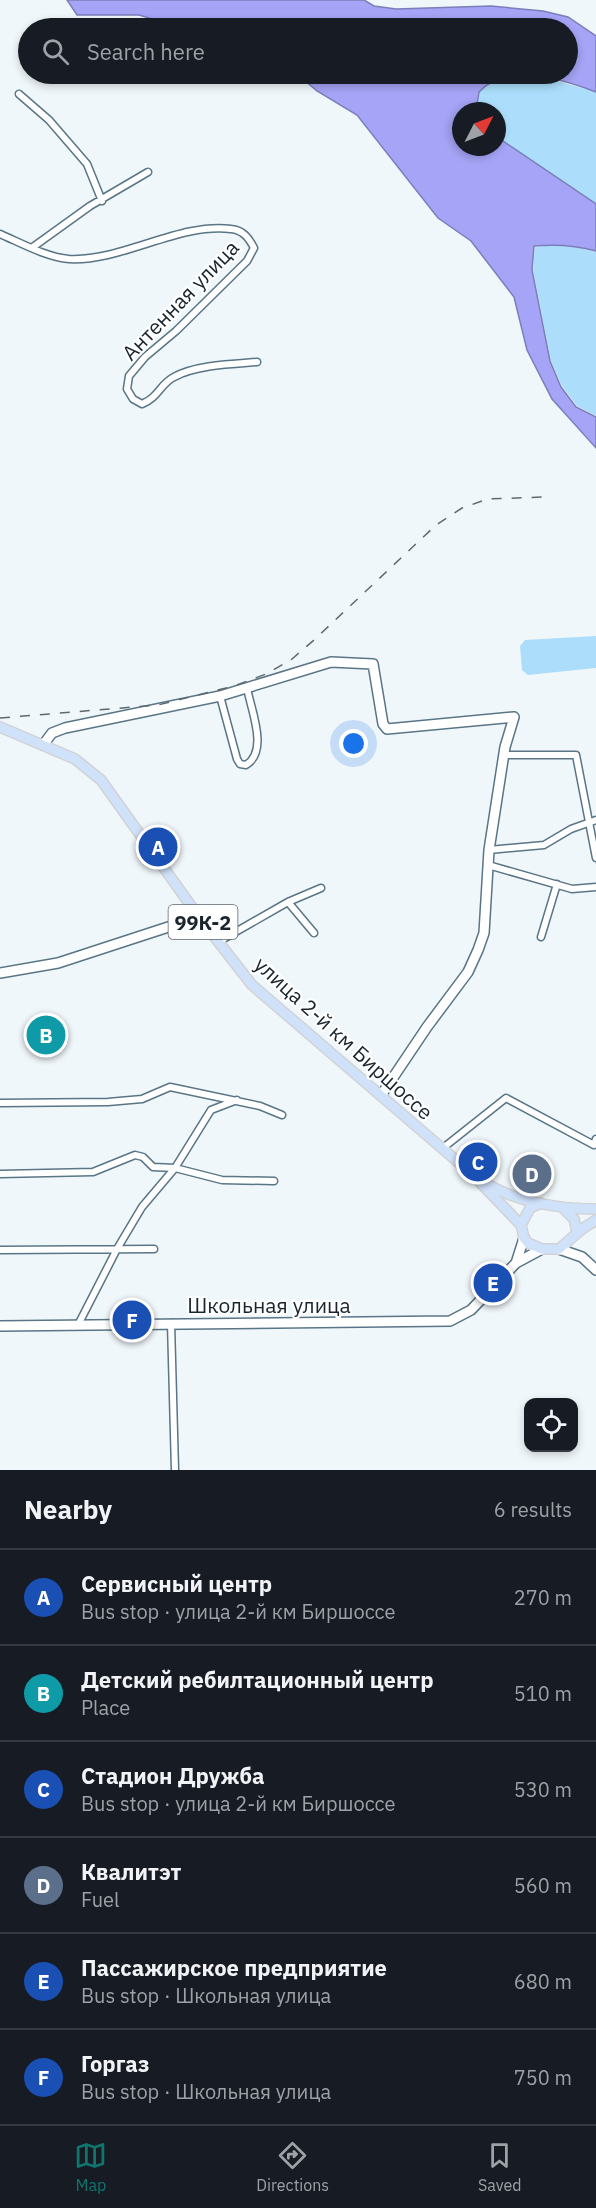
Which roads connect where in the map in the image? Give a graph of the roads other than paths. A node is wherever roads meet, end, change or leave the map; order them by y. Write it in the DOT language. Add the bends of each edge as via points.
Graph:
graph roads {
  1 [pos="19,94"];
  2 [pos="148,172"];
  3 [pos="102,201"];
  4 [pos="0,234"];
  5 [pos="33,248"];
  6 [pos="256,362"];
  7 [pos="247,688"];
  8 [pos="219,696"];
  9 [pos="0,727"];
  10 [pos="43,745"];
  11 [pos="504,755"];
  12 [pos="596,820"];
  13 [pos="588,823"];
  14 [pos="489,850"];
  15 [pos="596,858"];
  16 [pos="488,865"];
  17 [pos="556,884"];
  18 [pos="596,887"];
  19 [pos="321,888"];
  20 [pos="288,902"];
  21 [pos="199,917"];
  22 [pos="314,933"];
  23 [pos="541,937"];
  24 [pos="218,942"];
  25 [pos="0,973"];
  26 [pos="382,1094"];
  27 [pos="237,1100"];
  28 [pos="0,1103"];
  29 [pos="282,1115"];
  30 [pos="596,1138"];
  31 [pos="443,1148"];
  32 [pos="175,1168"];
  33 [pos="0,1173"];
  34 [pos="472,1173"];
  35 [pos="274,1181"];
  36 [pos="541,1203"];
  37 [pos="562,1207"];
  38 [pos="596,1209"];
  39 [pos="596,1220"];
  40 [pos="521,1225"];
  41 [pos="576,1235"];
  42 [pos="524,1238"];
  43 [pos="117,1249"];
  44 [pos="154,1249"];
  45 [pos="542,1249"];
  46 [pos="559,1249"];
  47 [pos="0,1250"];
  48 [pos="582,1257"];
  49 [pos="516,1263"];
  50 [pos="596,1270"];
  51 [pos="171,1323"];
  52 [pos="78,1324"];
  53 [pos="0,1326"];
  54 [pos="176,1470"];
  1 -- 3 [label="street" via="49,120 87,164"];
  2 -- 3 [label="street"];
  3 -- 5 [label="street"];
  4 -- 5 [label="street, Антенная улица"];
  5 -- 6 [label="street, Антенная улица" via="67,259 88,258 210,228 233,229 249,237 254,248 247,261 145,357 129,376 127,389 142,404 154,399 171,378 184,372"];
  7 -- 8 [label="street"];
  7 -- 8 [label="street" via="258,747 254,759 246,765 237,759"];
  7 -- 11 [label="street" via="331,662 370,662 375,668 387,729 514,717"];
  8 -- 10 [label="street" via="65,728 52,733"];
  9 -- 10 [label="main road, улица 2-й км Биршоссе / 99К-2"];
  10 -- 21 [label="main road, улица 2-й км Биршоссе / 99К-2" via="75,759 101,780"];
  11 -- 13 [label="street" via="576,755"];
  11 -- 14 [label="street"];
  12 -- 13 [label="street"];
  13 -- 14 [label="street" via="544,845"];
  13 -- 15 [label="street"];
  14 -- 16 [label="street"];
  16 -- 17 [label="street"];
  16 -- 26 [label="street" via="484,933 468,972"];
  17 -- 18 [label="street" via="572,889"];
  17 -- 23 [label="street"];
  19 -- 20 [label="street"];
  20 -- 22 [label="street"];
  20 -- 24 [label="street"];
  21 -- 24 [label="main road, улица 2-й км Биршоссе / 99К-2"];
  21 -- 25 [label="street" via="58,963"];
  24 -- 26 [label="main road, улица 2-й км Биршоссе / 99К-2" via="252,985"];
  26 -- 31 [label="main road, улица 2-й км Биршоссе / 99К-2"];
  27 -- 28 [label="street" via="170,1087 149,1097 108,1102"];
  27 -- 29 [label="street"];
  27 -- 32 [label="street" via="211,1110"];
  30 -- 31 [label="street" via="594,1145 506,1098"];
  31 -- 34 [label="main road, улица 2-й км Биршоссе / 99К-2"];
  32 -- 33 [label="street" via="153,1167 135,1155 93,1172"];
  32 -- 35 [label="street" via="222,1180"];
  32 -- 43 [label="street" via="148,1200"];
  34 -- 36 [label="main road, 99К-2" via="511,1195"];
  34 -- 40 [label="main road, 99К-2"];
  36 -- 37 [label="main road, 99К-2"];
  36 -- 40 [label="main road" via="530,1208"];
  37 -- 38 [label="main road, 99К-2"];
  37 -- 41 [label="main road" via="574,1219"];
  39 -- 41 [label="main road"];
  40 -- 42 [label="main road"];
  41 -- 46 [label="main road"];
  41 -- 48 [label="street"];
  42 -- 45 [label="main road"];
  42 -- 49 [label="street"];
  43 -- 44 [label="street"];
  43 -- 47 [label="street"];
  43 -- 52 [label="street"];
  45 -- 46 [label="main road"];
  45 -- 49 [label="street"];
  46 -- 48 [label="street"];
  48 -- 50 [label="street"];
  49 -- 51 [label="street, Школьная улица" via="471,1310 450,1321"];
  51 -- 52 [label="street, Школьная улица"];
  51 -- 54 [label="street"];
  52 -- 53 [label="street, Школьная улица"];
}
